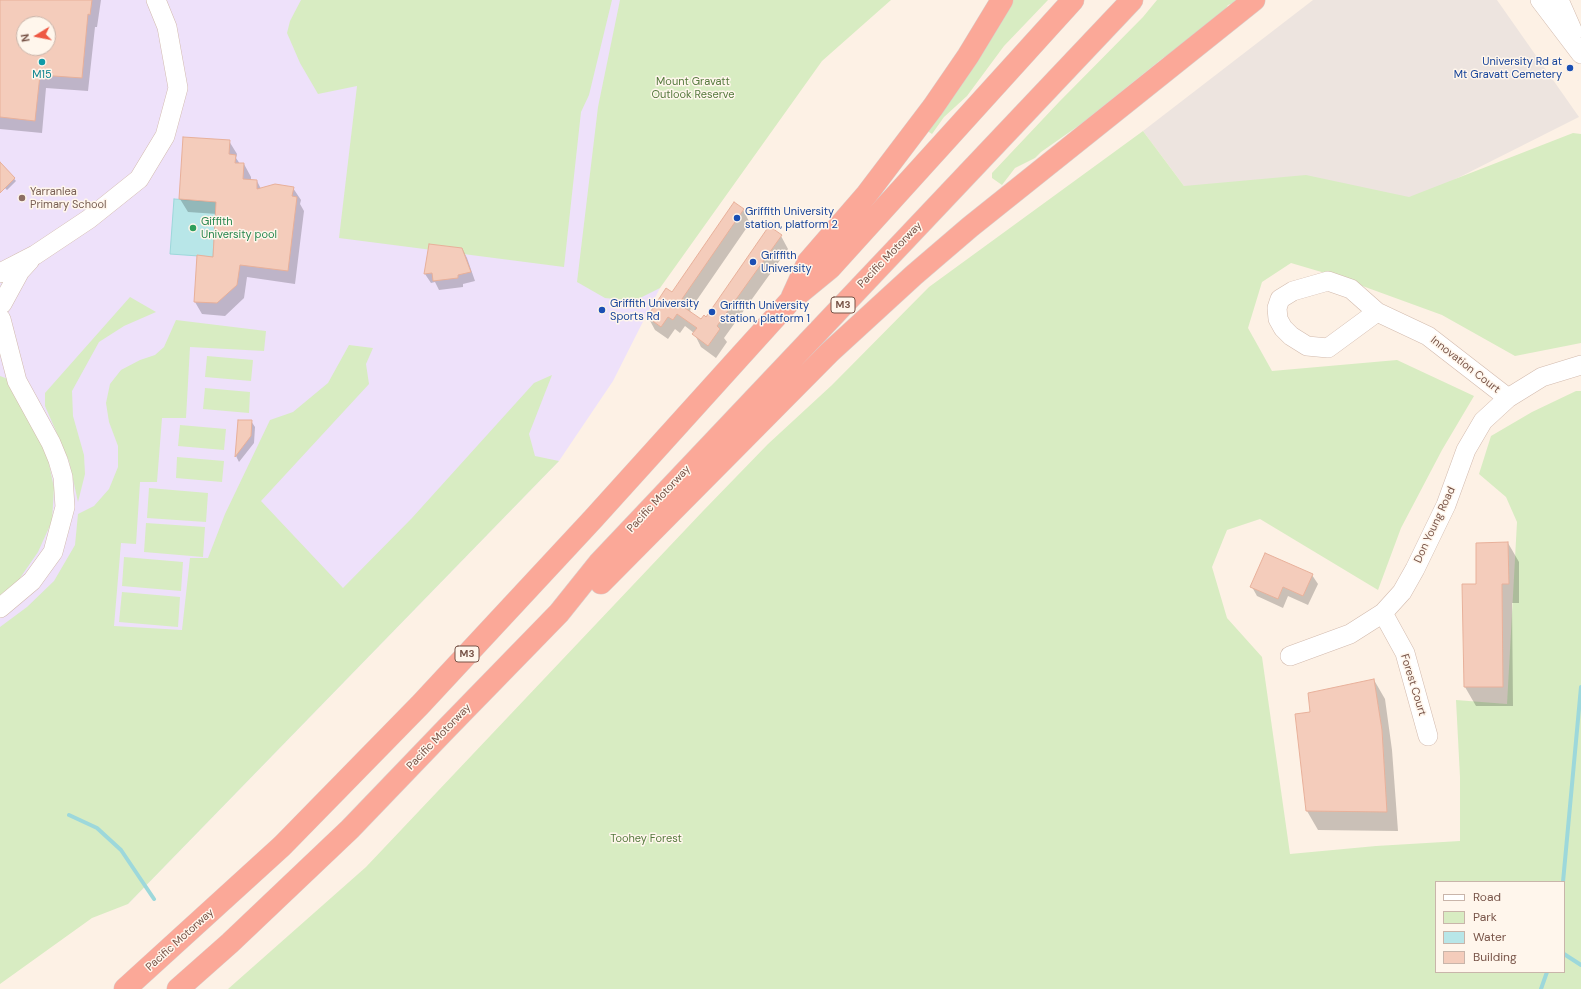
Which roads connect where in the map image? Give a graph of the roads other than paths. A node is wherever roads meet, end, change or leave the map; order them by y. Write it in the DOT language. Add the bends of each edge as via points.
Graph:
graph roads {
  1 [pos="156,0"];
  2 [pos="1002,0"];
  3 [pos="1073,0"];
  4 [pos="1132,0"];
  5 [pos="1254,0"];
  6 [pos="1540,0"];
  7 [pos="1559,0"];
  8 [pos="1581,49"];
  9 [pos="1581,54"];
  10 [pos="35,255"];
  11 [pos="0,273"];
  12 [pos="791,300"];
  13 [pos="1,310"];
  14 [pos="1377,312"];
  15 [pos="0,357"];
  16 [pos="1581,365"];
  17 [pos="17,381"];
  18 [pos="1508,398"];
  19 [pos="0,608"];
  20 [pos="559,613"];
  21 [pos="1383,613"];
  22 [pos="1290,656"];
  23 [pos="1428,736"];
  24 [pos="125,989"];
  25 [pos="178,989"];
  1 -- 10 [label="street" via="166,27 178,88 165,136 138,179 89,219"];
  2 -- 12 [label="highway" via="933,108 867,194 808,262"];
  3 -- 12 [label="highway, Pacific Motorway / M3" via="830,268"];
  4 -- 20 [label="highway, Pacific Motorway / M3" via="610,552"];
  5 -- 20 [label="highway" via="970,227 914,275 813,368 584,600"];
  6 -- 9 [label="street"];
  7 -- 8 [label="street"];
  10 -- 11 [label="street"];
  10 -- 13 [label="street" via="20,271"];
  12 -- 24 [label="highway, Pacific Motorway / M3" via="593,520 346,782 282,846"];
  13 -- 17 [label="street"];
  14 -- 14 [label="street, Innovation Court" via="1328,348 1307,346 1291,336 1278,319 1276,308 1280,299 1293,290 1328,281 1351,289"];
  14 -- 18 [label="street, Innovation Court" via="1428,336"];
  15 -- 17 [label="street"];
  16 -- 18 [label="street, Don Young Road" via="1542,377"];
  17 -- 19 [label="street" via="58,460 63,477 65,507 53,552 32,581"];
  18 -- 21 [label="street, Don Young Road" via="1482,421 1469,444 1446,505 1414,569 1402,592"];
  20 -- 25 [label="highway, Pacific Motorway / M3" via="350,829"];
  21 -- 22 [label="street, Don Young Road" via="1350,634"];
  21 -- 23 [label="street, Forest Court" via="1405,653"];
}
